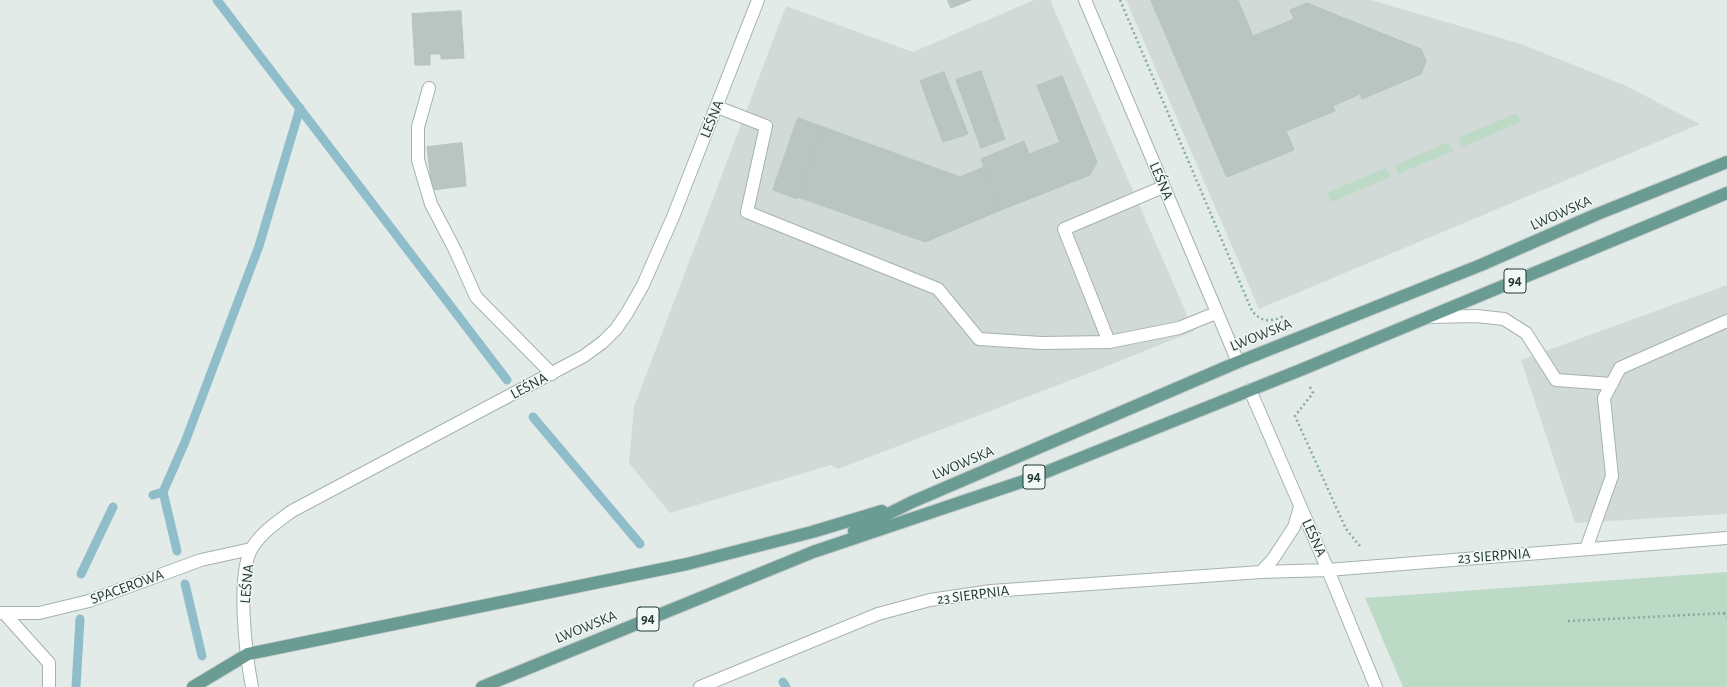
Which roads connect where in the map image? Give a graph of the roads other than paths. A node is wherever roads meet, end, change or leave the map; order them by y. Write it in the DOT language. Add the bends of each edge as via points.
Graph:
graph roads {
  1 [pos="758,0"];
  2 [pos="1085,0"];
  3 [pos="429,88"];
  4 [pos="717,107"];
  5 [pos="1727,162"];
  6 [pos="1163,188"];
  7 [pos="1727,193"];
  8 [pos="1216,313"];
  9 [pos="1428,317"];
  10 [pos="1727,321"];
  11 [pos="1109,342"];
  12 [pos="1238,362"];
  13 [pos="552,374"];
  14 [pos="1612,384"];
  15 [pos="1250,390"];
  16 [pos="912,502"];
  17 [pos="1300,507"];
  18 [pos="1727,538"];
  19 [pos="251,549"];
  20 [pos="1586,549"];
  21 [pos="813,552"];
  22 [pos="1328,570"];
  23 [pos="1261,572"];
  24 [pos="2,614"];
  25 [pos="248,654"];
  26 [pos="49,687"];
  27 [pos="193,687"];
  28 [pos="252,687"];
  29 [pos="482,687"];
  30 [pos="700,687"];
  31 [pos="1376,687"];
  1 -- 4 [label="street, LEŚNA"];
  2 -- 6 [label="street, LEŚNA"];
  3 -- 13 [label="street" via="418,127 418,160 431,204 476,297"];
  4 -- 11 [label="street" via="766,126 747,212 938,289 980,339 1041,343"];
  4 -- 13 [label="street, LEŚNA" via="670,224 643,285 627,313 603,342"];
  5 -- 12 [label="main road, LWOWSKA / 94" via="1595,215 1481,266"];
  6 -- 8 [label="street, LEŚNA"];
  6 -- 11 [label="street" via="1064,229"];
  7 -- 9 [label="main road, LWOWSKA / 94"];
  8 -- 11 [label="street" via="1179,328"];
  8 -- 12 [label="street, LEŚNA"];
  9 -- 14 [label="street" via="1476,316 1504,319 1526,333 1556,380"];
  9 -- 15 [label="main road, LWOWSKA / 94"];
  10 -- 14 [label="street" via="1620,368"];
  12 -- 16 [label="main road, LWOWSKA / 94"];
  13 -- 19 [label="street, LEŚNA" via="292,511 267,529"];
  14 -- 20 [label="street" via="1604,398 1612,476"];
  15 -- 17 [label="street, LEŚNA"];
  15 -- 21 [label="main road, LWOWSKA / 94" via="1021,482"];
  16 -- 21 [label="main road, LWOWSKA / 94"];
  16 -- 25 [label="main road" via="812,532 687,564"];
  17 -- 22 [label="street, LEŚNA"];
  17 -- 23 [label="street" via="1294,527"];
  18 -- 20 [label="street, 23 SIERPNIA"];
  19 -- 24 [label="street, SPACEROWA" via="201,560 89,601 39,613"];
  19 -- 25 [label="street, LEŚNA" via="245,573 243,598"];
  20 -- 22 [label="street, 23 SIERPNIA"];
  21 -- 29 [label="main road, LWOWSKA / 94"];
  22 -- 23 [label="street, 23 SIERPNIA"];
  22 -- 31 [label="street, LEŚNA"];
  23 -- 30 [label="street, 23 SIERPNIA" via="991,591 930,600 878,614"];
  24 -- 26 [label="street" via="49,663"];
  25 -- 27 [label="main road"];
  25 -- 28 [label="street, LEŚNA"];
}
